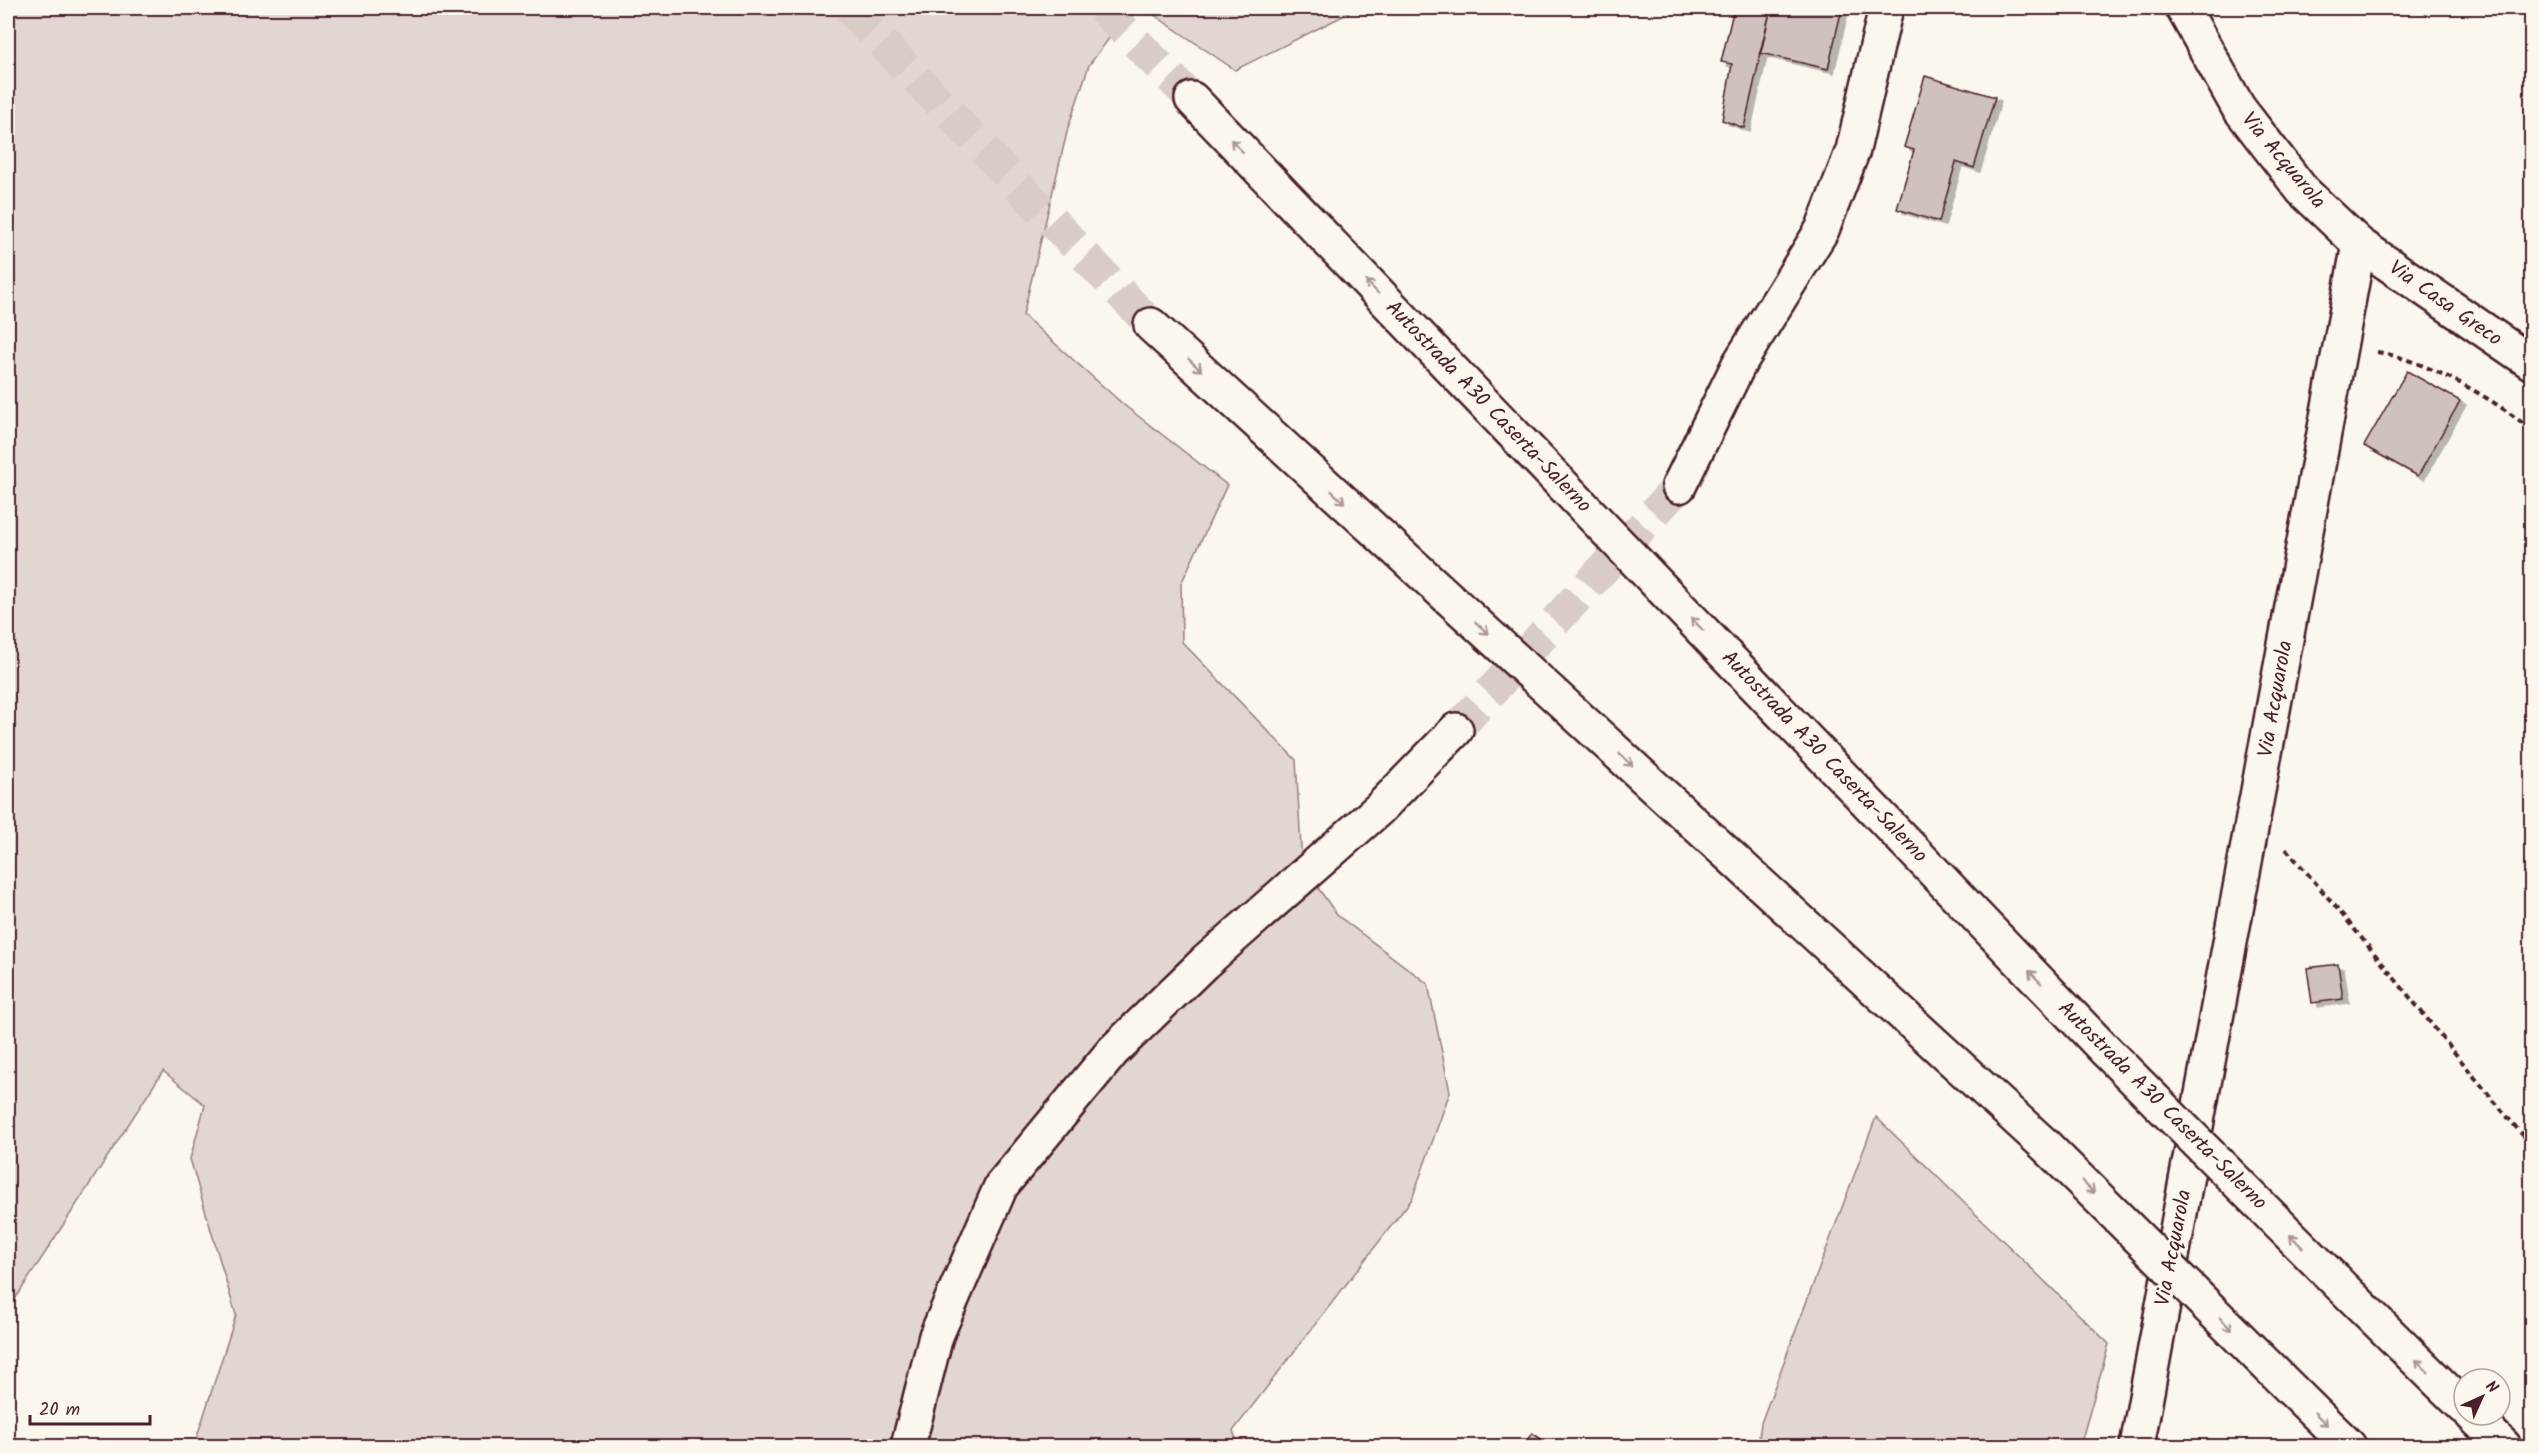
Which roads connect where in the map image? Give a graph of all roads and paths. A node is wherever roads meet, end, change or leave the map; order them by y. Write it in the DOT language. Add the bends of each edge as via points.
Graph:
graph roads {
  1 [pos="1886,8"];
  2 [pos="2183,8"];
  3 [pos="1192,99"];
  4 [pos="2359,244"];
  5 [pos="1152,325"];
  6 [pos="2341,345"];
  7 [pos="2532,363"];
  8 [pos="2532,431"];
  9 [pos="1679,486"];
  10 [pos="1456,730"];
  11 [pos="2255,815"];
  12 [pos="2532,1146"];
  13 [pos="2452,1395"];
  14 [pos="2484,1427"];
  15 [pos="908,1446"];
  16 [pos="2137,1446"];
  17 [pos="2349,1446"];
  18 [pos="2504,1446"];
  1 -- 9 [label="main road" via="1853,150 1822,230 1739,364"];
  2 -- 4 [label="main road, Via Acquarola" via="2238,107 2302,190"];
  13 -- 3 [label="main road, Autostrada A30 Caserta-Salerno, one-way, bridge" via="2105,1050"];
  4 -- 6 [label="main road, Via Acquarola"];
  4 -- 7 [label="main road, Via Casa Greco"];
  5 -- 17 [label="main road, one-way, bridge" via="2046,1146"];
  6 -- 8 [label="path" via="2428,366"];
  6 -- 11 [label="main road, Via Acquarola"];
  10 -- 15 [label="main road" via="1379,809 1204,963 1113,1051 1001,1186 936,1336"];
  11 -- 12 [label="path" via="2330,899"];
  11 -- 16 [label="main road, Via Acquarola"];
  14 -- 18 [label="main road"];
}
